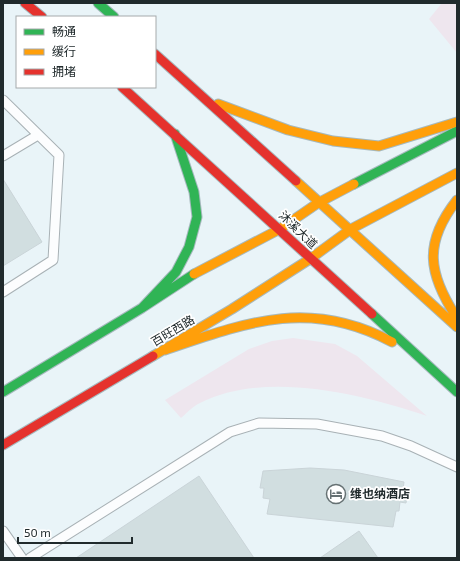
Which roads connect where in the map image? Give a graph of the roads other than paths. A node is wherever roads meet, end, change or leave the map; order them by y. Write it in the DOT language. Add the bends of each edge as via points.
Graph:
graph roads {
  1 [pos="26,3"];
  2 [pos="98,3"];
  3 [pos="41,16"];
  4 [pos="113,16"];
  5 [pos="156,55"];
  6 [pos="123,88"];
  7 [pos="204,98"];
  8 [pos="3,100"];
  9 [pos="457,122"];
  10 [pos="457,131"];
  11 [pos="174,133"];
  12 [pos="38,135"];
  13 [pos="3,156"];
  14 [pos="457,172"];
  15 [pos="457,200"];
  16 [pos="318,202"];
  17 [pos="280,228"];
  18 [pos="351,229"];
  19 [pos="310,259"];
  20 [pos="3,292"];
  21 [pos="142,308"];
  22 [pos="457,318"];
  23 [pos="457,326"];
  24 [pos="165,350"];
  25 [pos="415,354"];
  26 [pos="3,392"];
  27 [pos="457,392"];
  28 [pos="3,445"];
  29 [pos="457,467"];
  30 [pos="3,531"];
  31 [pos="22,558"];
  32 [pos="30,558"];
  1 -- 3 [label="main road"];
  2 -- 4 [label="main road"];
  5 -- 7 [label="main road"];
  6 -- 11 [label="main road, 沐溪大道"];
  7 -- 9 [label="main road" via="288,130 333,141 379,146"];
  7 -- 16 [label="main road"];
  8 -- 12 [label="lane"];
  10 -- 16 [label="main road"];
  11 -- 17 [label="main road, 沐溪大道"];
  11 -- 21 [label="main road" via="194,192 197,217 189,247 176,272"];
  12 -- 13 [label="lane"];
  12 -- 20 [label="lane" via="59,155 53,260"];
  14 -- 18 [label="main road, 百旺西路"];
  15 -- 22 [label="main road" via="433,239 432,259 437,281"];
  16 -- 17 [label="main road"];
  16 -- 18 [label="main road"];
  17 -- 19 [label="main road, 沐溪大道"];
  17 -- 21 [label="main road" via="201,269"];
  18 -- 19 [label="main road, 百旺西路"];
  18 -- 23 [label="main road"];
  19 -- 24 [label="main road, 百旺西路"];
  19 -- 25 [label="main road, 沐溪大道"];
  21 -- 26 [label="main road"];
  24 -- 25 [label="main road" via="240,325 267,318 298,315 356,325"];
  24 -- 28 [label="main road, 百旺西路"];
  25 -- 27 [label="main road, 沐溪大道"];
  29 -- 32 [label="lane" via="382,436 317,424 259,423 230,432"];
  30 -- 31 [label="lane"];
}
